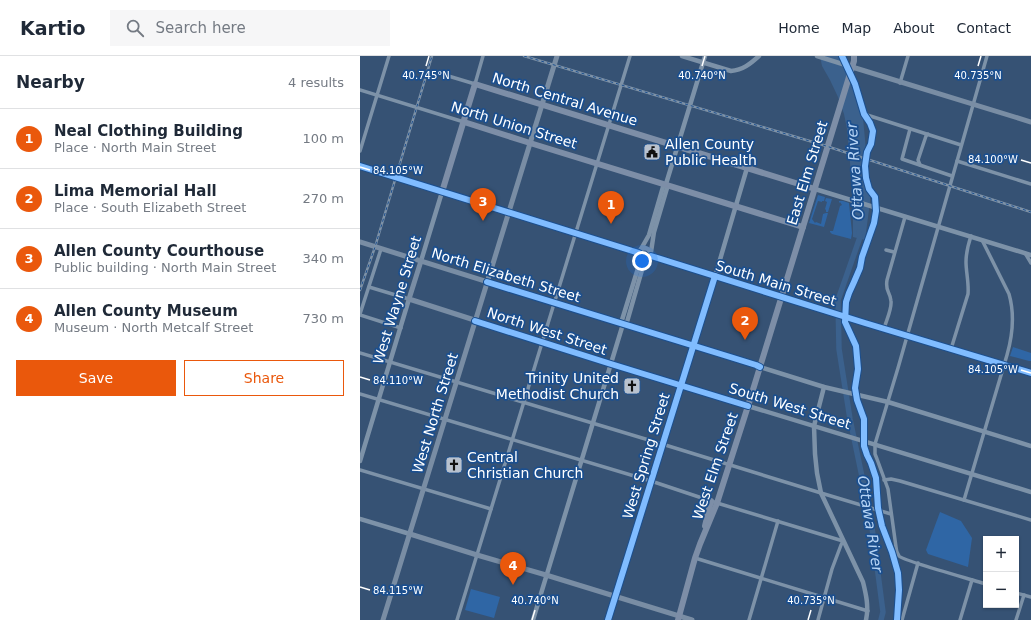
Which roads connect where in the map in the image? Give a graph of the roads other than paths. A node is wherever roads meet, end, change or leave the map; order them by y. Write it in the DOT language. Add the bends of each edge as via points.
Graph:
graph roads {
  1 [pos="389,56"];
  2 [pos="483,56"];
  3 [pos="557,56"];
  4 [pos="630,56"];
  5 [pos="682,56"];
  6 [pos="706,56"];
  7 [pos="759,56"];
  8 [pos="817,56"];
  9 [pos="854,56"];
  10 [pos="908,56"];
  11 [pos="987,56"];
  12 [pos="704,63"];
  13 [pos="852,67"];
  14 [pos="444,75"];
  15 [pos="900,82"];
  16 [pos="475,84"];
  17 [pos="360,90"];
  18 [pos="377,95"];
  19 [pos="542,105"];
  20 [pos="973,105"];
  21 [pos="864,114"];
  22 [pos="464,122"];
  23 [pos="1031,122"];
  24 [pos="609,126"];
  25 [pos="910,129"];
  26 [pos="928,134"];
  27 [pos="530,143"];
  28 [pos="961,145"];
  29 [pos="678,147"];
  30 [pos="360,151"];
  31 [pos="957,161"];
  32 [pos="598,164"];
  33 [pos="920,165"];
  34 [pos="360,166"];
  35 [pos="747,168"];
  36 [pos="952,176"];
  37 [pos="663,184"];
  38 [pos="1031,184"];
  39 [pos="815,189"];
  40 [pos="442,192"];
  41 [pos="736,206"];
  42 [pos="509,212"];
  43 [pos="905,217"];
  44 [pos="938,226"];
  45 [pos="803,227"];
  46 [pos="576,233"];
  47 [pos="971,236"];
  48 [pos="982,240"];
  49 [pos="360,242"];
  50 [pos="381,248"];
  51 [pos="886,250"];
  52 [pos="894,252"];
  53 [pos="640,253"];
  54 [pos="1025,253"];
  55 [pos="1031,255"];
  56 [pos="650,256"];
  57 [pos="421,261"];
  58 [pos="1031,263"];
  59 [pos="715,276"];
  60 [pos="487,282"];
  61 [pos="369,286"];
  62 [pos="782,297"];
  63 [pos="410,299"];
  64 [pos="555,303"];
  65 [pos="360,314"];
  66 [pos="476,321"];
  67 [pos="623,324"];
  68 [pos="401,328"];
  69 [pos="884,329"];
  70 [pos="907,336"];
  71 [pos="542,342"];
  72 [pos="693,346"];
  73 [pos="951,349"];
  74 [pos="360,353"];
  75 [pos="390,362"];
  76 [pos="611,364"];
  77 [pos="1004,365"];
  78 [pos="760,367"];
  79 [pos="1031,373"];
  80 [pos="457,382"];
  81 [pos="681,385"];
  82 [pos="824,387"];
  83 [pos="360,394"];
  84 [pos="379,399"];
  85 [pos="524,402"];
  86 [pos="888,402"];
  87 [pos="748,406"];
  88 [pos="445,419"];
  89 [pos="593,423"];
  90 [pos="814,426"];
  91 [pos="985,431"];
  92 [pos="513,439"];
  93 [pos="662,444"];
  94 [pos="875,444"];
  95 [pos="1031,446"];
  96 [pos="582,460"];
  97 [pos="360,461"];
  98 [pos="730,465"];
  99 [pos="360,470"];
  100 [pos="972,474"];
  101 [pos="884,480"];
  102 [pos="651,481"];
  103 [pos="424,489"];
  104 [pos="1031,492"];
  105 [pos="821,494"];
  106 [pos="711,500"];
  107 [pos="964,500"];
  108 [pos="717,503"];
  109 [pos="491,509"];
  110 [pos="891,514"];
  111 [pos="360,519"];
  112 [pos="1031,520"];
  113 [pos="778,521"];
  114 [pos="410,534"];
  115 [pos="704,534"];
  116 [pos="843,540"];
  117 [pos="477,555"];
  118 [pos="695,558"];
  119 [pos="918,563"];
  120 [pos="546,575"];
  121 [pos="762,578"];
  122 [pos="972,580"];
  123 [pos="983,583"];
  124 [pos="1019,594"];
  125 [pos="1024,595"];
  126 [pos="615,596"];
  127 [pos="824,597"];
  128 [pos="1031,598"];
  129 [pos="868,611"];
  130 [pos="679,618"];
  131 [pos="383,620"];
  132 [pos="457,620"];
  133 [pos="533,620"];
  134 [pos="608,620"];
  135 [pos="692,620"];
  136 [pos="750,620"];
  137 [pos="818,620"];
  138 [pos="866,620"];
  139 [pos="902,620"];
  140 [pos="960,620"];
  141 [pos="1016,620"];
  1 -- 18 [label="street"];
  2 -- 16 [label="street"];
  3 -- 19 [label="main road, West North Street"];
  4 -- 24 [label="street"];
  5 -- 12 [label="street"];
  6 -- 12 [label="street"];
  7 -- 12 [label="street" via="745,67 731,71"];
  8 -- 13 [label="street"];
  9 -- 13 [label="main road, East Elm Street"];
  10 -- 15 [label="street"];
  11 -- 20 [label="street"];
  12 -- 29 [label="street"];
  13 -- 15 [label="main road"];
  13 -- 39 [label="main road, East Elm Street"];
  14 -- 16 [label="street, North Central Avenue"];
  15 -- 20 [label="main road"];
  16 -- 19 [label="main road, North Central Avenue"];
  16 -- 22 [label="main road"];
  17 -- 18 [label="street, North Union Street"];
  18 -- 22 [label="street, North Union Street"];
  18 -- 30 [label="street"];
  19 -- 24 [label="main road, North Central Avenue"];
  19 -- 27 [label="main road, West North Street"];
  20 -- 23 [label="main road"];
  20 -- 28 [label="street"];
  21 -- 25 [label="street"];
  22 -- 27 [label="main road, North Union Street"];
  22 -- 40 [label="main road"];
  24 -- 29 [label="main road, North Central Avenue"];
  24 -- 32 [label="street"];
  25 -- 26 [label="street"];
  25 -- 33 [label="street" via="902,159"];
  26 -- 28 [label="street"];
  26 -- 33 [label="street" via="918,160"];
  27 -- 32 [label="main road, North Union Street"];
  27 -- 42 [label="main road, West North Street"];
  28 -- 31 [label="street"];
  29 -- 35 [label="main road, North Central Avenue"];
  29 -- 37 [label="street"];
  31 -- 36 [label="street"];
  31 -- 38 [label="street"];
  32 -- 37 [label="main road, North Union Street"];
  32 -- 46 [label="street"];
  33 -- 36 [label="street"];
  34 -- 40 [label="main road"];
  35 -- 39 [label="main road, North Central Avenue"];
  35 -- 41 [label="street, West Spring Street"];
  36 -- 44 [label="street"];
  37 -- 41 [label="main road, North Union Street"];
  37 -- 53 [label="street" via="649,235"];
  37 -- 56 [label="street" via="667,188"];
  39 -- 43 [label="street"];
  39 -- 45 [label="main road, East Elm Street"];
  40 -- 42 [label="street"];
  40 -- 57 [label="street, West Wayne Street"];
  41 -- 45 [label="main road, North Union Street"];
  41 -- 59 [label="street, West Spring Street"];
  42 -- 46 [label="street"];
  42 -- 60 [label="main road, West North Street"];
  43 -- 44 [label="street"];
  43 -- 52 [label="street"];
  44 -- 47 [label="street"];
  44 -- 70 [label="street"];
  45 -- 62 [label="main road, East Elm Street"];
  46 -- 53 [label="street"];
  46 -- 64 [label="street"];
  47 -- 48 [label="street"];
  47 -- 73 [label="street" via="966,262 968,294"];
  48 -- 54 [label="street"];
  48 -- 77 [label="street" via="1006,285 1012,303 1013,327"];
  49 -- 50 [label="main road, North Elizabeth Street"];
  50 -- 57 [label="main road, North Elizabeth Street"];
  50 -- 61 [label="street"];
  51 -- 52 [label="street"];
  52 -- 69 [label="street" via="886,285 891,306"];
  53 -- 56 [label="street" via="643,260"];
  53 -- 56 [label="street" via="648,248"];
  53 -- 67 [label="street" via="639,267 622,320"];
  54 -- 55 [label="street"];
  54 -- 58 [label="street"];
  56 -- 59 [label="street, South Main Street"];
  56 -- 67 [label="street" via="642,270 627,322"];
  57 -- 60 [label="main road, North Elizabeth Street"];
  57 -- 63 [label="main road, West Wayne Street"];
  59 -- 62 [label="street, South Main Street"];
  59 -- 72 [label="street, West Spring Street"];
  60 -- 64 [label="main road, North Elizabeth Street"];
  60 -- 66 [label="main road, West North Street"];
  61 -- 63 [label="street, North West Street"];
  61 -- 65 [label="street"];
  62 -- 69 [label="street, South Main Street"];
  62 -- 78 [label="main road, West Elm Street"];
  63 -- 66 [label="main road, North West Street"];
  63 -- 68 [label="street, West Wayne Street"];
  64 -- 67 [label="main road, North Elizabeth Street"];
  64 -- 71 [label="street"];
  65 -- 68 [label="street"];
  66 -- 71 [label="main road, North West Street"];
  66 -- 80 [label="main road, West North Street"];
  67 -- 72 [label="main road, North Elizabeth Street"];
  67 -- 76 [label="street"];
  68 -- 75 [label="street, West Wayne Street"];
  69 -- 70 [label="street, South Main Street"];
  70 -- 73 [label="street, South Main Street"];
  70 -- 86 [label="street"];
  71 -- 76 [label="main road, North West Street"];
  71 -- 85 [label="street"];
  72 -- 78 [label="main road, North Elizabeth Street"];
  72 -- 81 [label="street, West Spring Street"];
  73 -- 77 [label="street, South Main Street"];
  74 -- 75 [label="street"];
  75 -- 80 [label="street"];
  75 -- 84 [label="street, West Wayne Street"];
  76 -- 81 [label="main road, South West Street"];
  76 -- 89 [label="street"];
  77 -- 79 [label="street, South Main Street"];
  77 -- 91 [label="street"];
  78 -- 82 [label="street"];
  78 -- 87 [label="main road, West Elm Street"];
  80 -- 85 [label="street"];
  80 -- 88 [label="main road, West North Street"];
  81 -- 87 [label="main road, South West Street"];
  81 -- 93 [label="street, West Spring Street"];
  82 -- 86 [label="street"];
  82 -- 90 [label="street"];
  83 -- 84 [label="street"];
  84 -- 88 [label="street"];
  84 -- 97 [label="street, West Wayne Street"];
  85 -- 89 [label="street"];
  85 -- 92 [label="street"];
  86 -- 91 [label="street"];
  86 -- 94 [label="street"];
  87 -- 90 [label="street, South West Street"];
  87 -- 98 [label="main road, West Elm Street"];
  88 -- 92 [label="street"];
  88 -- 103 [label="main road, West North Street"];
  89 -- 93 [label="street"];
  89 -- 96 [label="street"];
  90 -- 94 [label="street, South West Street"];
  90 -- 105 [label="street" via="815,462"];
  91 -- 95 [label="street"];
  91 -- 100 [label="street"];
  92 -- 96 [label="street"];
  92 -- 109 [label="street"];
  93 -- 98 [label="street"];
  93 -- 102 [label="street, West Spring Street"];
  94 -- 100 [label="street, South West Street"];
  94 -- 101 [label="street" via="875,454"];
  96 -- 102 [label="street"];
  96 -- 120 [label="street"];
  98 -- 105 [label="street"];
  98 -- 108 [label="main road, West Elm Street"];
  99 -- 103 [label="street"];
  100 -- 104 [label="street, South West Street"];
  100 -- 107 [label="street"];
  101 -- 107 [label="street" via="900,481"];
  101 -- 110 [label="street" via="888,489"];
  102 -- 106 [label="street"];
  102 -- 126 [label="street, West Spring Street"];
  103 -- 109 [label="street"];
  103 -- 114 [label="main road, West North Street"];
  105 -- 110 [label="street"];
  105 -- 116 [label="street"];
  106 -- 108 [label="street"];
  106 -- 115 [label="main road"];
  107 -- 112 [label="street"];
  108 -- 113 [label="street"];
  108 -- 115 [label="main road, West Elm Street"];
  109 -- 117 [label="street"];
  110 -- 119 [label="street" via="898,555"];
  111 -- 114 [label="street"];
  113 -- 116 [label="street"];
  113 -- 121 [label="street"];
  114 -- 117 [label="main road"];
  114 -- 131 [label="main road, West North Street"];
  115 -- 118 [label="main road, West Elm Street"];
  116 -- 127 [label="street"];
  116 -- 129 [label="street" via="862,582"];
  117 -- 120 [label="main road"];
  117 -- 132 [label="street"];
  118 -- 121 [label="street"];
  118 -- 130 [label="main road, West Elm Street"];
  119 -- 122 [label="street"];
  119 -- 139 [label="street"];
  120 -- 126 [label="main road"];
  120 -- 133 [label="street"];
  121 -- 127 [label="street"];
  121 -- 136 [label="street"];
  122 -- 123 [label="street"];
  122 -- 140 [label="street"];
  124 -- 125 [label="street"];
  125 -- 128 [label="street"];
  125 -- 141 [label="street"];
  126 -- 130 [label="main road"];
  126 -- 134 [label="street, West Spring Street"];
  127 -- 129 [label="street"];
  127 -- 137 [label="street"];
  129 -- 138 [label="street"];
  130 -- 135 [label="main road"];
}
